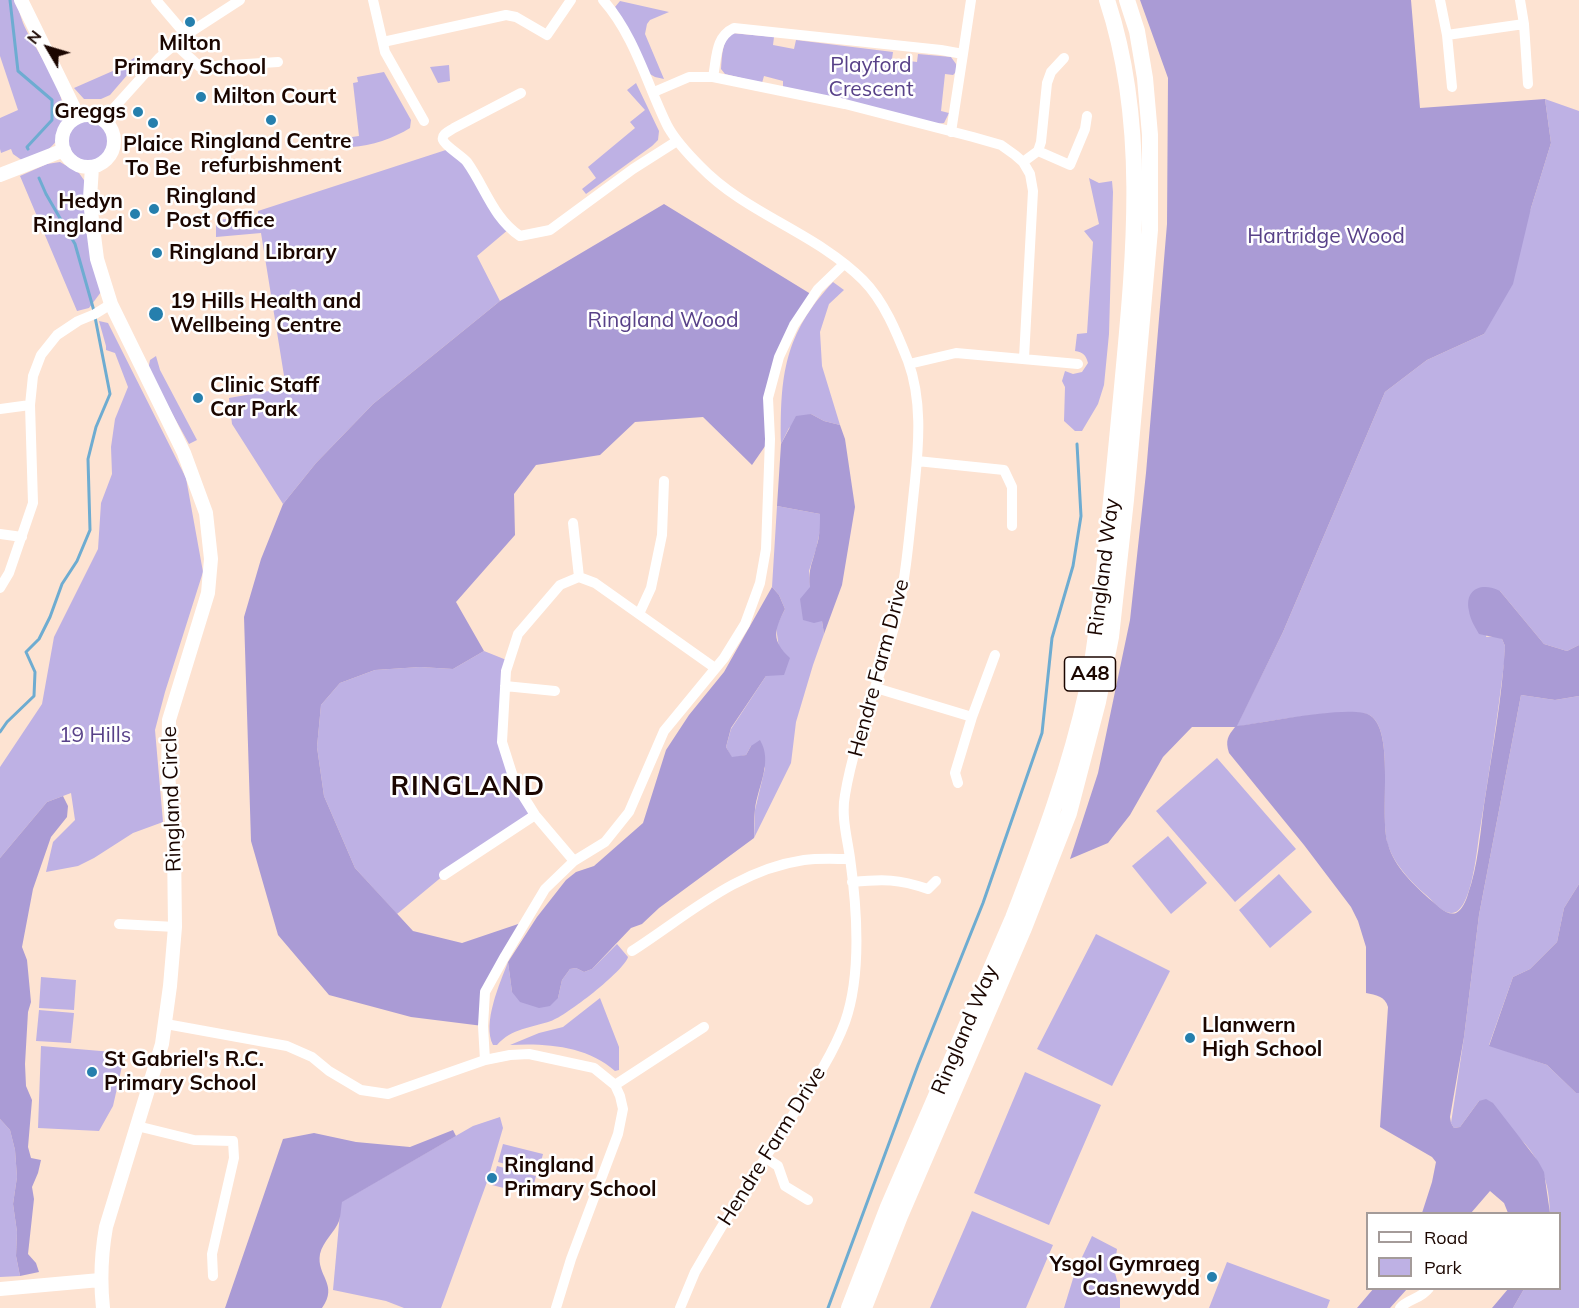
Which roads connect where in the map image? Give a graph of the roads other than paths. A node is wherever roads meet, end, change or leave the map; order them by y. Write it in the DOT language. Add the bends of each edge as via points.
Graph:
graph roads {
  1 [pos="21,0"];
  2 [pos="156,0"];
  3 [pos="240,0"];
  4 [pos="373,0"];
  5 [pos="571,0"];
  6 [pos="603,0"];
  7 [pos="971,0"];
  8 [pos="1107,0"];
  9 [pos="1127,0"];
  10 [pos="1440,0"];
  11 [pos="1520,0"];
  12 [pos="1524,24"];
  13 [pos="186,35"];
  14 [pos="1447,35"];
  15 [pos="383,42"];
  16 [pos="175,44"];
  17 [pos="963,54"];
  18 [pos="1064,58"];
  19 [pos="278,62"];
  20 [pos="713,77"];
  21 [pos="1528,84"];
  22 [pos="1452,87"];
  23 [pos="654,92"];
  24 [pos="521,93"];
  25 [pos="78,116"];
  26 [pos="1087,116"];
  27 [pos="104,119"];
  28 [pos="424,121"];
  29 [pos="951,132"];
  30 [pos="677,141"];
  31 [pos="64,150"];
  32 [pos="1038,151"];
  33 [pos="1023,162"];
  34 [pos="92,167"];
  35 [pos="0,175"];
  36 [pos="844,264"];
  37 [pos="111,304"];
  38 [pos="1024,358"];
  39 [pos="909,364"];
  40 [pos="1078,364"];
  41 [pos="30,405"];
  42 [pos="0,409"];
  43 [pos="917,461"];
  44 [pos="664,481"];
  45 [pos="573,523"];
  46 [pos="1012,526"];
  47 [pos="0,534"];
  48 [pos="22,537"];
  49 [pos="579,577"];
  50 [pos="0,588"];
  51 [pos="639,614"];
  52 [pos="994,656"];
  53 [pos="715,669"];
  54 [pos="504,686"];
  55 [pos="876,688"];
  56 [pos="555,691"];
  57 [pos="972,717"];
  58 [pos="958,783"];
  59 [pos="535,815"];
  60 [pos="850,858"];
  61 [pos="574,861"];
  62 [pos="444,875"];
  63 [pos="936,881"];
  64 [pos="852,882"];
  65 [pos="119,924"];
  66 [pos="175,927"];
  67 [pos="632,951"];
  68 [pos="166,1024"];
  69 [pos="704,1027"];
  70 [pos="485,1060"];
  71 [pos="615,1084"];
  72 [pos="137,1126"];
  73 [pos="766,1158"];
  74 [pos="808,1200"];
  75 [pos="213,1276"];
  76 [pos="100,1280"];
  77 [pos="0,1289"];
  78 [pos="1427,1290"];
  79 [pos="103,1308"];
  80 [pos="555,1308"];
  81 [pos="682,1308"];
  82 [pos="849,1308"];
  83 [pos="864,1308"];
  84 [pos="1400,1308"];
  1 -- 25 [label="street"];
  2 -- 13 [label="street"];
  3 -- 13 [label="street"];
  4 -- 15 [label="street"];
  5 -- 15 [label="street" via="547,35 506,15"];
  6 -- 23 [label="street, Hendre Farm Drive" via="632,44"];
  7 -- 17 [label="street"];
  8 -- 82 [label="main road, Ringland Way / A48" via="1127,78 1133,131 1134,237 1112,500 1087,689 1054,808 1009,928 888,1207"];
  9 -- 83 [label="main road, Ringland Way / A48" via="1145,78 1150,135 1150,230 1111,637 1098,702 1069,813"];
  10 -- 14 [label="street"];
  11 -- 12 [label="street"];
  12 -- 14 [label="street"];
  12 -- 21 [label="street"];
  13 -- 16 [label="street"];
  14 -- 22 [label="street"];
  15 -- 28 [label="street"];
  16 -- 19 [label="street" via="200,67"];
  16 -- 27 [label="street"];
  17 -- 20 [label="street" via="734,28 720,38"];
  17 -- 29 [label="street"];
  18 -- 32 [label="street" via="1047,83"];
  20 -- 23 [label="street" via="689,77"];
  20 -- 29 [label="street" via="845,104"];
  23 -- 30 [label="street, Hendre Farm Drive"];
  24 -- 30 [label="street" via="444,135 444,142 463,157 496,212 520,236 550,230"];
  25 -- 27 [label="street" via="87,114"];
  25 -- 31 [label="street" via="64,130"];
  26 -- 32 [label="street" via="1070,165"];
  27 -- 34 [label="street" via="111,126 115,143 108,159"];
  29 -- 33 [label="street" via="1001,145"];
  30 -- 36 [label="street, Hendre Farm Drive" via="738,198 819,244"];
  31 -- 34 [label="street" via="72,162"];
  31 -- 35 [label="street"];
  32 -- 33 [label="street"];
  33 -- 38 [label="street" via="1033,191"];
  34 -- 37 [label="street, Ringland Circle" via="90,197 97,259"];
  36 -- 39 [label="street, Hendre Farm Drive" via="883,305"];
  36 -- 53 [label="street" via="814,296 779,357 768,398 767,531 760,583 744,624"];
  37 -- 41 [label="street" via="57,335 41,355 33,376"];
  37 -- 66 [label="street, Ringland Circle" via="184,453 206,513 212,559 208,593 169,720"];
  38 -- 39 [label="street" via="956,353"];
  38 -- 40 [label="street"];
  39 -- 43 [label="street, Hendre Farm Drive" via="918,414"];
  41 -- 42 [label="street"];
  41 -- 48 [label="street" via="33,503"];
  43 -- 46 [label="street" via="1004,470 1012,487"];
  43 -- 55 [label="street, Hendre Farm Drive" via="908,556 897,616"];
  44 -- 51 [label="street" via="662,534 651,588"];
  45 -- 49 [label="street"];
  47 -- 48 [label="street"];
  48 -- 50 [label="street"];
  49 -- 51 [label="street" via="595,583"];
  49 -- 54 [label="street" via="560,585 518,634"];
  51 -- 53 [label="street"];
  52 -- 57 [label="street"];
  53 -- 61 [label="street" via="664,731 629,812 605,842"];
  54 -- 56 [label="street"];
  54 -- 59 [label="street" via="502,742 516,783"];
  55 -- 57 [label="street"];
  55 -- 60 [label="street, Hendre Farm Drive" via="844,797"];
  57 -- 58 [label="street" via="955,773"];
  59 -- 61 [label="street"];
  59 -- 62 [label="street"];
  60 -- 64 [label="street, Hendre Farm Drive"];
  60 -- 67 [label="street" via="805,860 740,880 707,898"];
  61 -- 70 [label="street" via="545,889 485,992"];
  63 -- 64 [label="street" via="928,889 902,880"];
  64 -- 73 [label="street, Hendre Farm Drive" via="856,958 846,1020 830,1055"];
  65 -- 66 [label="street"];
  66 -- 68 [label="street, Ringland Circle"];
  68 -- 70 [label="street" via="287,1046 312,1057 361,1090 388,1094"];
  68 -- 72 [label="street, Ringland Circle"];
  69 -- 71 [label="street"];
  70 -- 71 [label="street" via="529,1054 594,1068"];
  71 -- 80 [label="street" via="623,1109 618,1134"];
  72 -- 75 [label="street" via="194,1140 233,1141 234,1158 212,1254"];
  72 -- 76 [label="street, Ringland Circle" via="106,1227"];
  73 -- 74 [label="street" via="778,1166 785,1186"];
  73 -- 81 [label="street, Hendre Farm Drive" via="700,1264"];
  76 -- 77 [label="street"];
  76 -- 79 [label="street, Ringland Circle"];
  78 -- 84 [label="street"];
}
